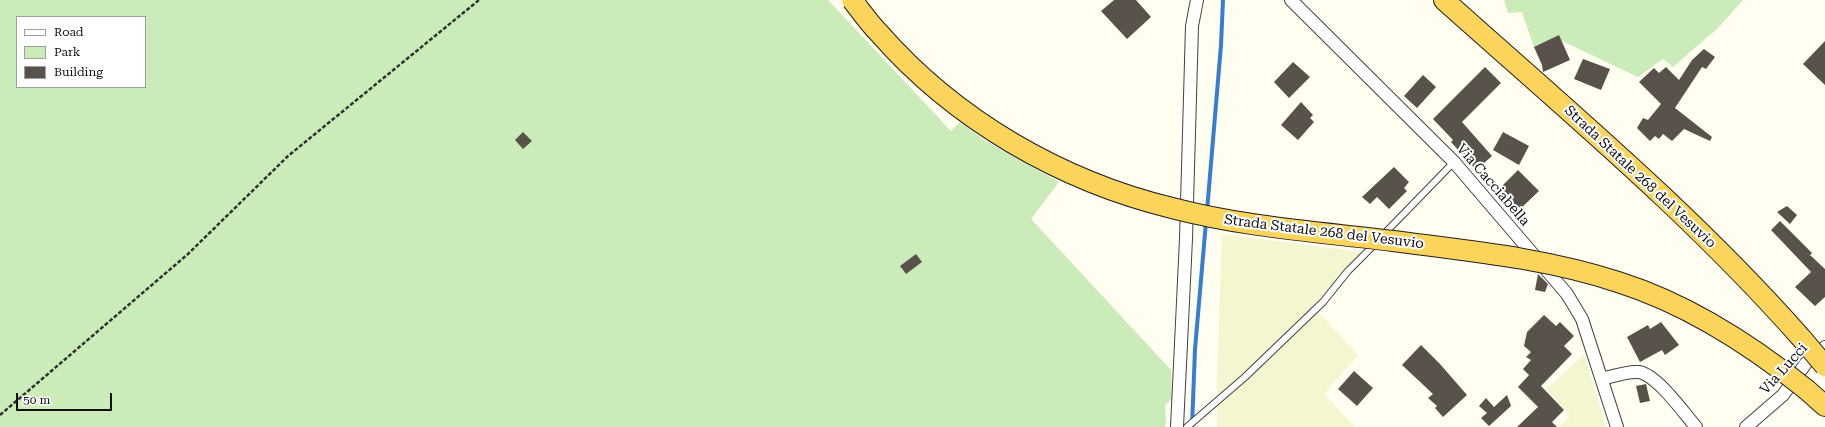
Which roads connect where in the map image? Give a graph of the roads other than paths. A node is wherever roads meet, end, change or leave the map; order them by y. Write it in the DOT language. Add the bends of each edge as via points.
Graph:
graph roads {
  1 [pos="852,0"];
  2 [pos="1198,0"];
  3 [pos="1291,0"];
  4 [pos="1444,0"];
  5 [pos="1454,162"];
  6 [pos="1825,347"];
  7 [pos="1825,366"];
  8 [pos="1602,379"];
  9 [pos="1825,406"];
  10 [pos="1184,427"];
  11 [pos="1617,427"];
  12 [pos="1696,427"];
  13 [pos="1746,427"];
  1 -- 9 [label="highway, Strada Statale 268 del Vesuvio, bridge" via="879,34 922,76 967,113 1017,146 1069,173 1115,192 1172,208 1231,220 1514,257 1568,267 1621,282 1676,305 1728,332 1777,366"];
  2 -- 10 [label="street" via="1192,26"];
  3 -- 5 [label="street, Via Cacciabella"];
  4 -- 7 [label="highway, Strada Statale 268 del Vesuvio, bridge" via="1654,188 1717,249"];
  5 -- 8 [label="street, Via Cacciabella" via="1568,294 1582,319"];
  5 -- 10 [label="lane" via="1348,271 1323,302 1245,377"];
  6 -- 13 [label="street, Via Lucci" via="1806,363 1783,395"];
  8 -- 11 [label="street, Via Cacciabella"];
  8 -- 12 [label="street" via="1638,372 1644,375 1660,384"];
}
